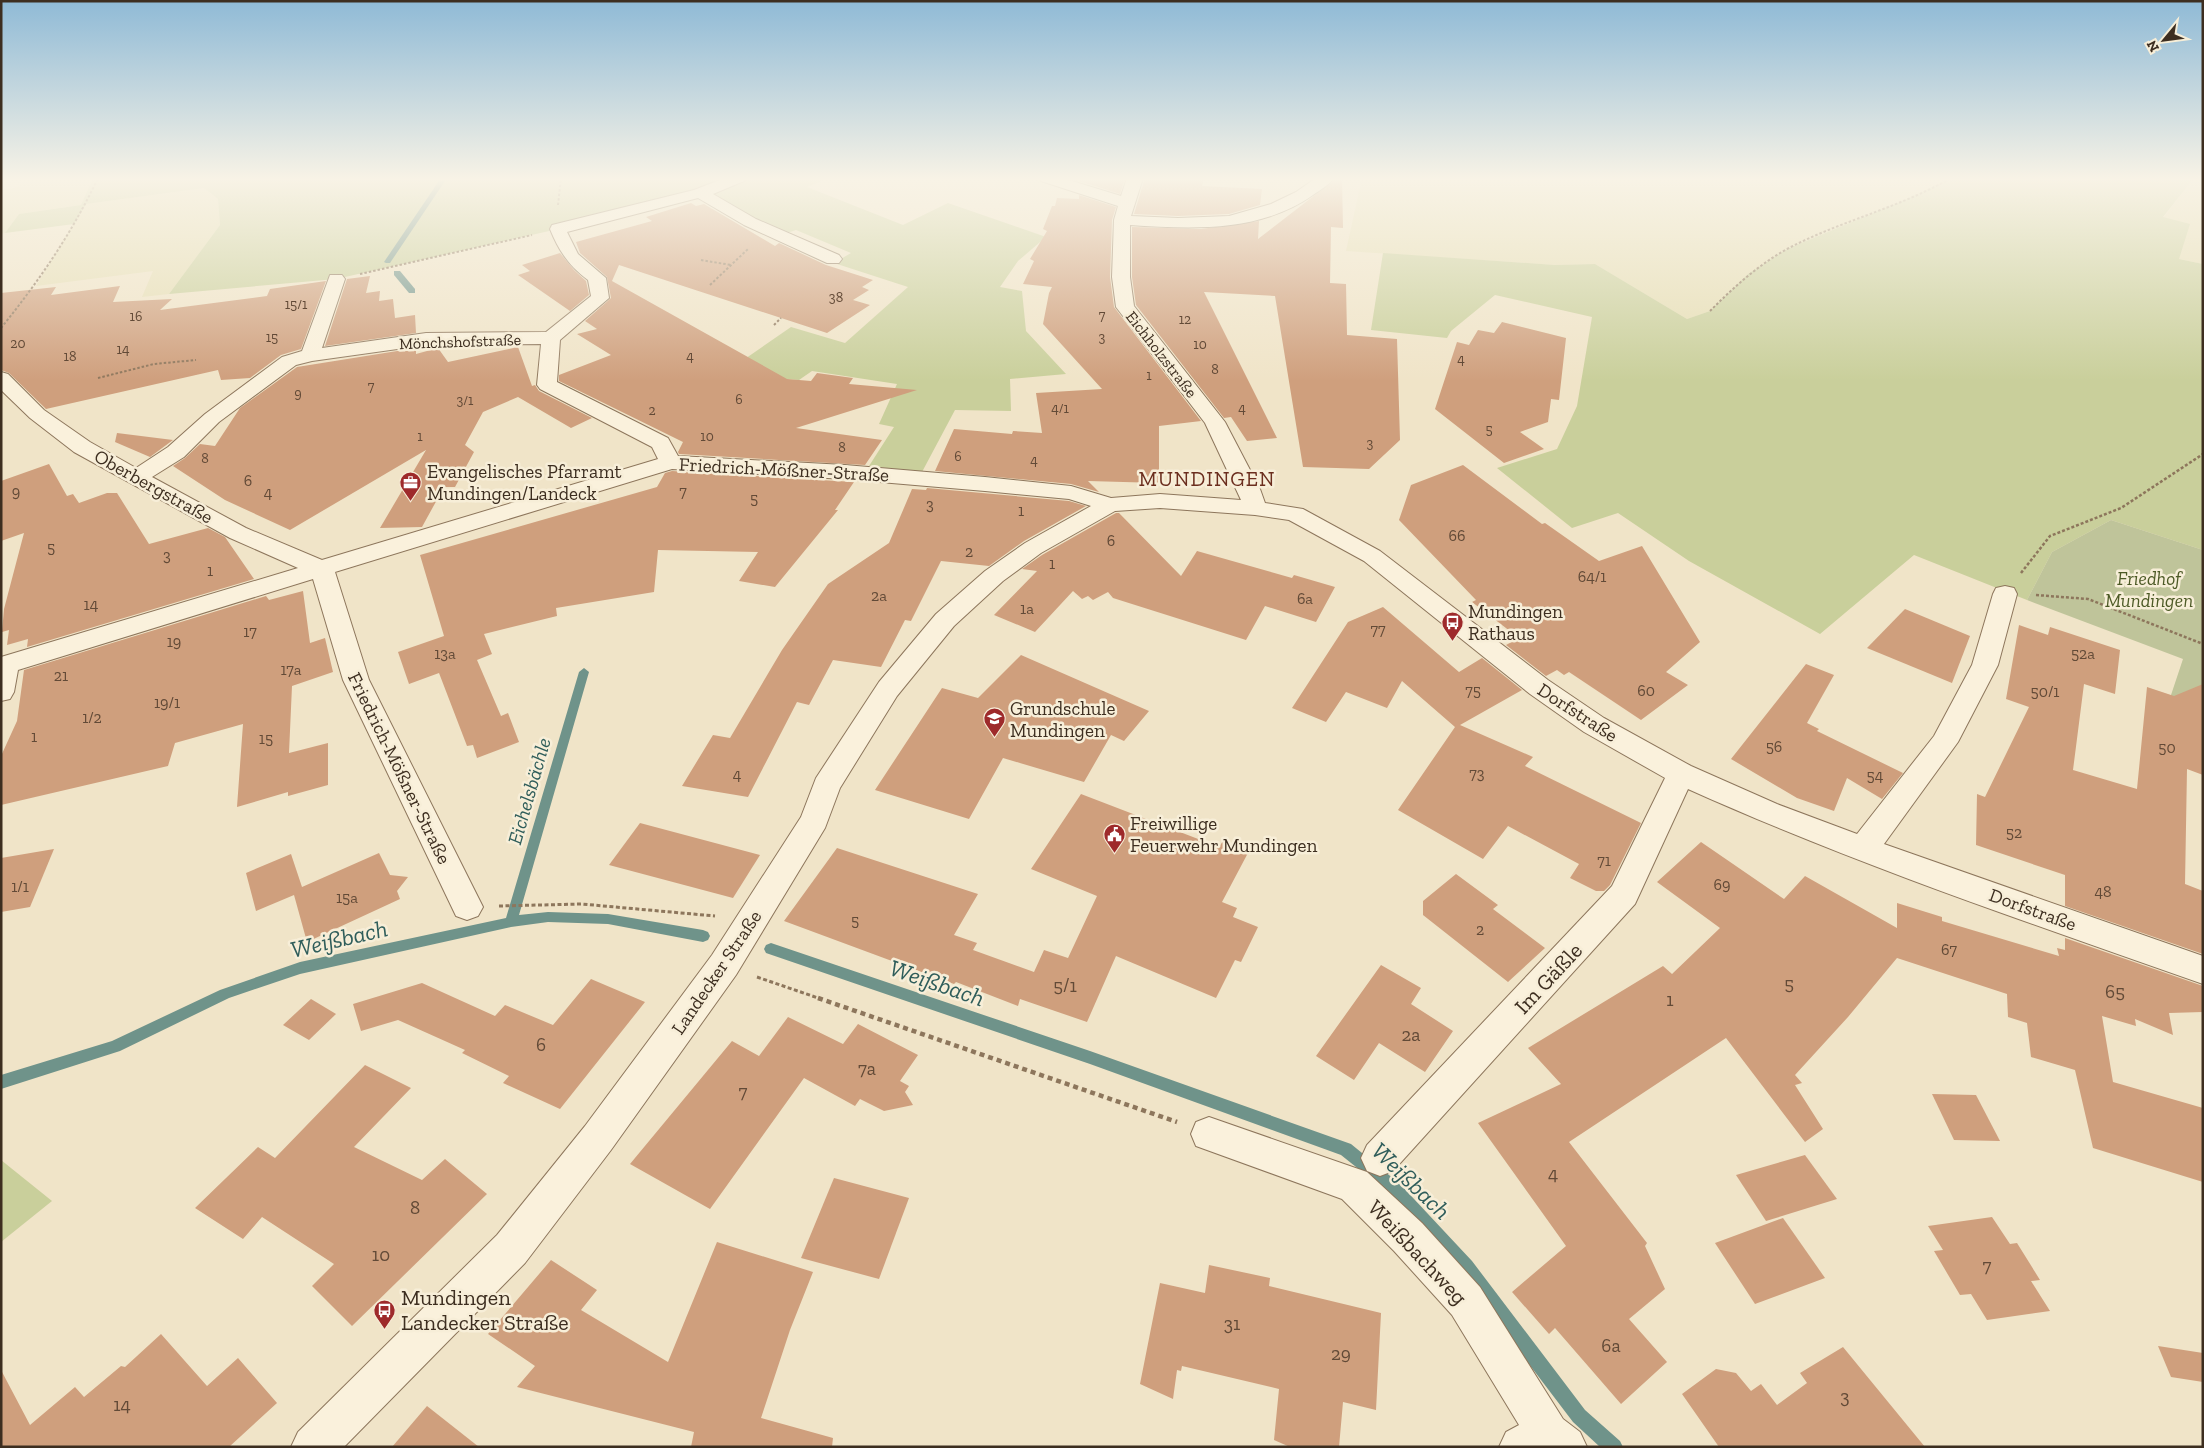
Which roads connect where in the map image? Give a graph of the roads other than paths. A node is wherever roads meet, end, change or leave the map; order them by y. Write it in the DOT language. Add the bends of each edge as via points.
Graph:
graph roads {
  1 [pos="564,246"];
  2 [pos="803,246"];
  3 [pos="1122,246"];
  4 [pos="833,259"];
  5 [pos="336,279"];
  6 [pos="552,338"];
  7 [pos="310,355"];
  8 [pos="1,378"];
  9 [pos="671,462"];
  10 [pos="138,476"];
  11 [pos="1110,506"];
  12 [pos="1255,508"];
  13 [pos="322,569"];
  14 [pos="2005,594"];
  15 [pos="4,666"];
  16 [pos="1,692"];
  17 [pos="1681,774"];
  18 [pos="1863,849"];
  19 [pos="467,907"];
  20 [pos="2203,970"];
  21 [pos="1209,1134"];
  22 [pos="1380,1158"];
  23 [pos="1544,1442"];
  24 [pos="313,1447"];
  1 -- 6 [label="street" via="575,262 596,278 600,298"];
  2 -- 4 [label="street"];
  3 -- 12 [label="street, Eichholzstraße" via="1121,276 1125,307 1215,422 1249,489"];
  5 -- 7 [label="street"];
  6 -- 7 [label="street, Mönchshofstraße" via="426,339"];
  6 -- 9 [label="street" via="546,386 660,443"];
  7 -- 10 [label="street, Mönchshofstraße" via="289,361 267,375 212,418 176,452"];
  8 -- 10 [label="street, Oberbergstraße" via="37,414 82,447"];
  9 -- 11 [label="street, Friedrich-Mößner-Straße" via="986,484 1071,493"];
  9 -- 13 [label="street, Friedrich-Mößner-Straße"];
  10 -- 13 [label="street, Oberbergstraße" via="238,533"];
  11 -- 12 [label="street, Dorfstraße" via="1160,501"];
  11 -- 24 [label="street, Landecker Straße" via="1033,548 994,576 945,620 882,697 826,786 815,820 724,965 598,1138 510,1249"];
  12 -- 17 [label="street, Dorfstraße" via="1295,514 1372,556 1594,726"];
  13 -- 15 [label="street, Friedrich-Mößner-Straße"];
  13 -- 19 [label="street, Friedrich-Mößner-Straße" via="356,680"];
  14 -- 18 [label="street" via="1985,665 1944,742"];
  15 -- 16 [label="street"];
  17 -- 18 [label="street, Dorfstraße"];
  17 -- 22 [label="street, Im Gäßle" via="1624,895"];
  18 -- 20 [label="street, Dorfstraße"];
  21 -- 23 [label="street, Weißbachweg" via="1354,1185 1408,1237 1466,1301 1518,1382"];
}
